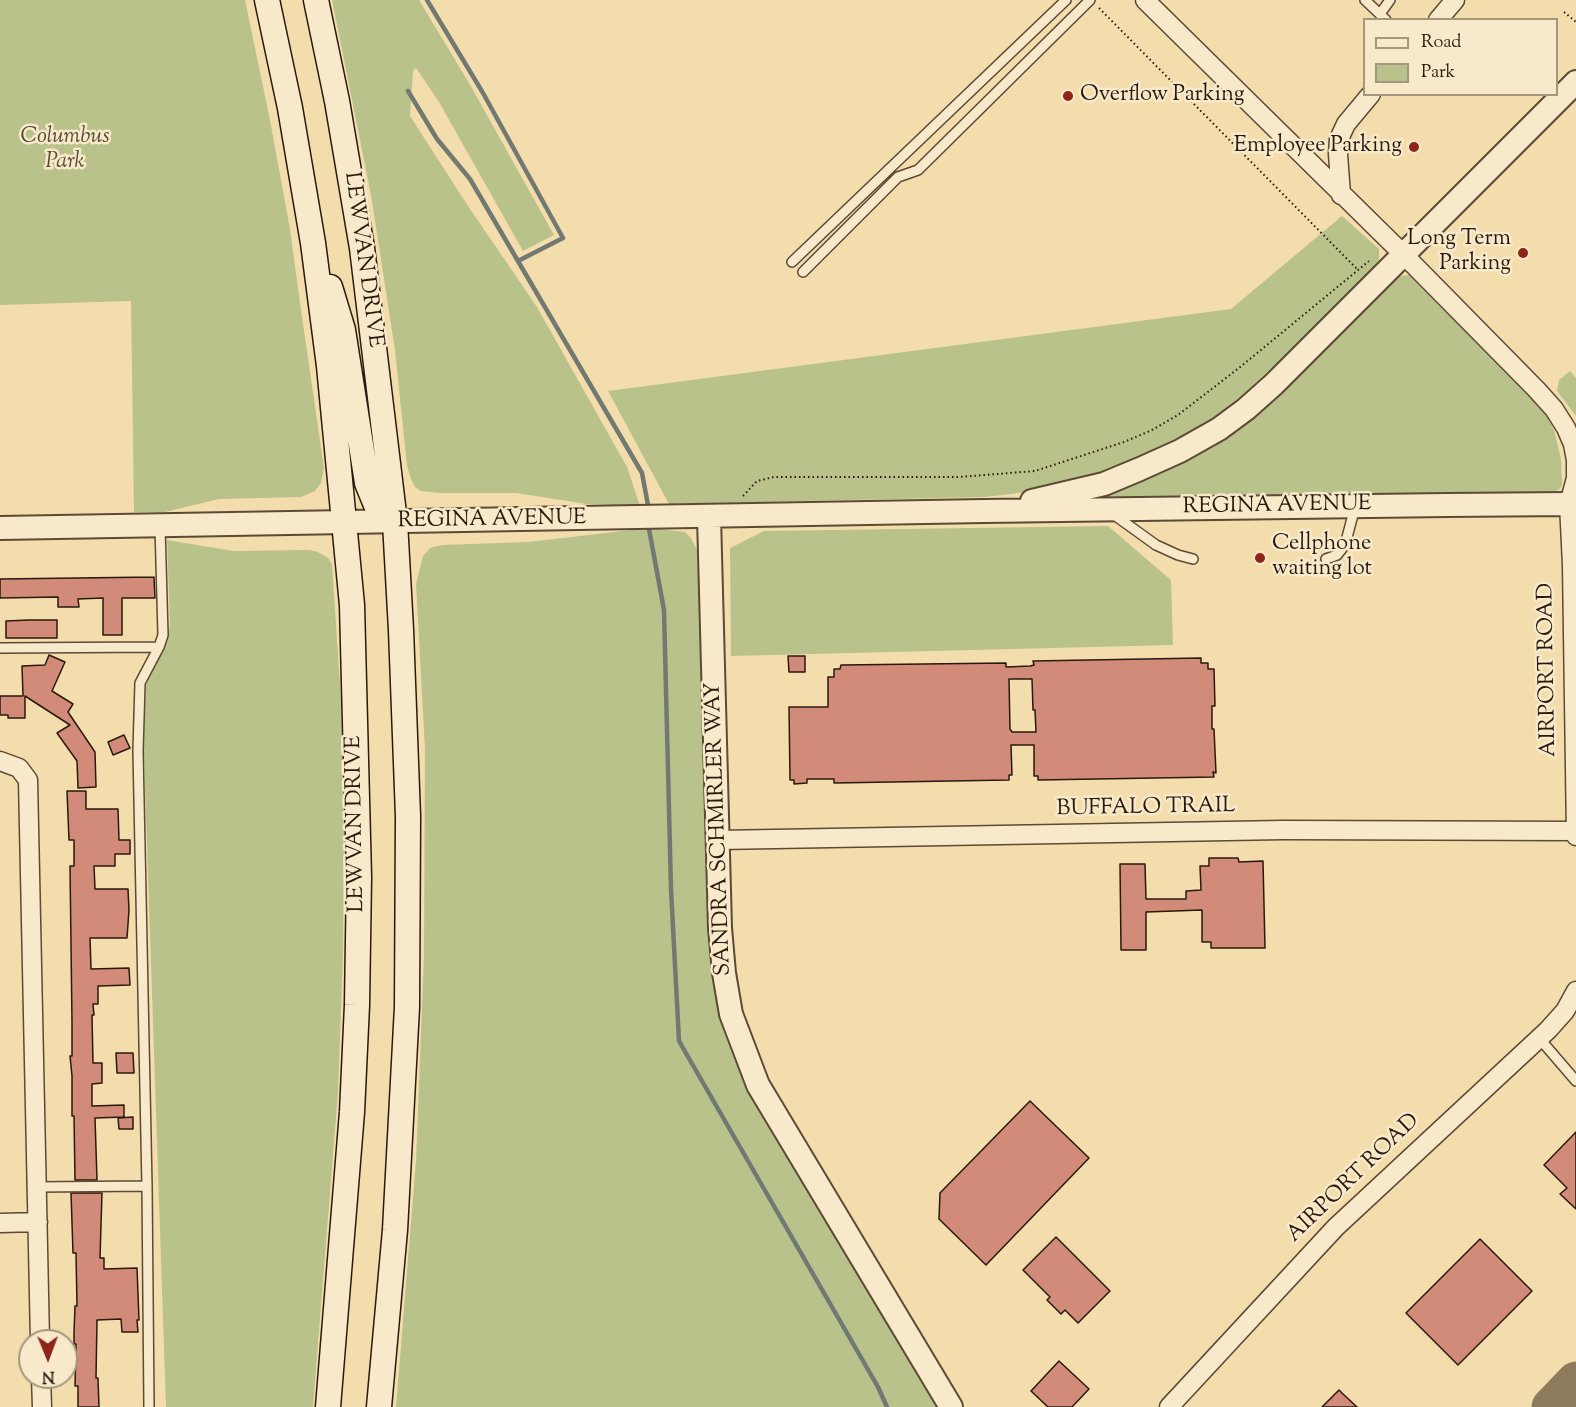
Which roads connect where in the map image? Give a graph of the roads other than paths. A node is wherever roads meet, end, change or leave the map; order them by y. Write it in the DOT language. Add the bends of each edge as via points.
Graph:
graph roads {
  1 [pos="267,0"];
  2 [pos="316,0"];
  3 [pos="1066,0"];
  4 [pos="1090,0"];
  5 [pos="1145,0"];
  6 [pos="1365,0"];
  7 [pos="1390,0"];
  8 [pos="1455,0"];
  9 [pos="1383,17"];
  10 [pos="1440,18"];
  11 [pos="1576,82"];
  12 [pos="1369,96"];
  13 [pos="1341,195"];
  14 [pos="313,243"];
  15 [pos="1398,250"];
  16 [pos="792,262"];
  17 [pos="802,272"];
  18 [pos="1573,505"];
  19 [pos="1355,506"];
  20 [pos="1108,510"];
  21 [pos="984,511"];
  22 [pos="709,517"];
  23 [pos="394,522"];
  24 [pos="345,523"];
  25 [pos="160,526"];
  26 [pos="0,528"];
  27 [pos="1193,559"];
  28 [pos="1326,559"];
  29 [pos="1574,565"];
  30 [pos="159,647"];
  31 [pos="0,648"];
  32 [pos="0,761"];
  33 [pos="1576,831"];
  34 [pos="1576,836"];
  35 [pos="717,840"];
  36 [pos="1575,996"];
  37 [pos="1539,1038"];
  38 [pos="1576,1081"];
  39 [pos="147,1186"];
  40 [pos="38,1187"];
  41 [pos="38,1222"];
  42 [pos="0,1223"];
  43 [pos="40,1329"];
  44 [pos="41,1389"];
  45 [pos="42,1407"];
  46 [pos="149,1407"];
  47 [pos="328,1407"];
  48 [pos="379,1407"];
  49 [pos="951,1407"];
  50 [pos="1169,1407"];
  1 -- 14 [label="main road, LEWVAN DRIVE"];
  2 -- 23 [label="main road, LEWVAN DRIVE" via="362,248"];
  3 -- 16 [label="lane"];
  4 -- 17 [label="lane" via="918,171 898,177"];
  5 -- 13 [label="street, AIRPORT ROAD"];
  6 -- 9 [label="lane"];
  7 -- 9 [label="lane"];
  8 -- 10 [label="street"];
  11 -- 15 [label="street, REGINA AVENUE"];
  12 -- 13 [label="street" via="1342,131 1338,154"];
  13 -- 15 [label="street, AIRPORT ROAD"];
  14 -- 23 [label="main road, LEWVAN DRIVE" via="343,330 367,483 376,505"];
  14 -- 24 [label="main road, LEWVAN DRIVE"];
  15 -- 18 [label="street, AIRPORT ROAD" via="1554,409 1573,444"];
  15 -- 21 [label="street, REGINA AVENUE" via="1274,384 1219,429 1180,451 1104,484"];
  18 -- 19 [label="street, REGINA AVENUE"];
  18 -- 29 [label="street, AIRPORT ROAD"];
  19 -- 20 [label="street, REGINA AVENUE"];
  19 -- 28 [label="lane" via="1346,545 1337,555"];
  20 -- 21 [label="street, REGINA AVENUE"];
  20 -- 27 [label="lane" via="1156,545"];
  21 -- 22 [label="street, REGINA AVENUE"];
  22 -- 23 [label="street, REGINA AVENUE"];
  22 -- 35 [label="street, SANDRA SCHMIRLER WAY"];
  23 -- 24 [label="street, REGINA AVENUE"];
  23 -- 48 [label="main road, LEWVAN DRIVE" via="408,816 407,1007 395,1230"];
  24 -- 25 [label="street, REGINA AVENUE"];
  24 -- 47 [label="main road, LEWVAN DRIVE" via="356,696 357,1005"];
  25 -- 26 [label="street, REGINA AVENUE"];
  25 -- 30 [label="lane" via="164,618"];
  29 -- 33 [label="street, AIRPORT ROAD"];
  30 -- 31 [label="lane"];
  30 -- 39 [label="lane" via="140,683 138,751"];
  32 -- 40 [label="street" via="19,768 28,780"];
  33 -- 34 [label="street, AIRPORT ROAD"];
  33 -- 35 [label="street, BUFFALO TRAIL" via="1283,830"];
  35 -- 49 [label="street, SANDRA SCHMIRLER WAY" via="724,973 731,1014 758,1085"];
  36 -- 37 [label="street, AIRPORT ROAD"];
  37 -- 38 [label="lane"];
  37 -- 50 [label="street, AIRPORT ROAD" via="1336,1227"];
  39 -- 40 [label="lane"];
  39 -- 46 [label="lane"];
  40 -- 41 [label="street"];
  41 -- 42 [label="street"];
  41 -- 43 [label="street"];
  44 -- 45 [label="street"];
}
